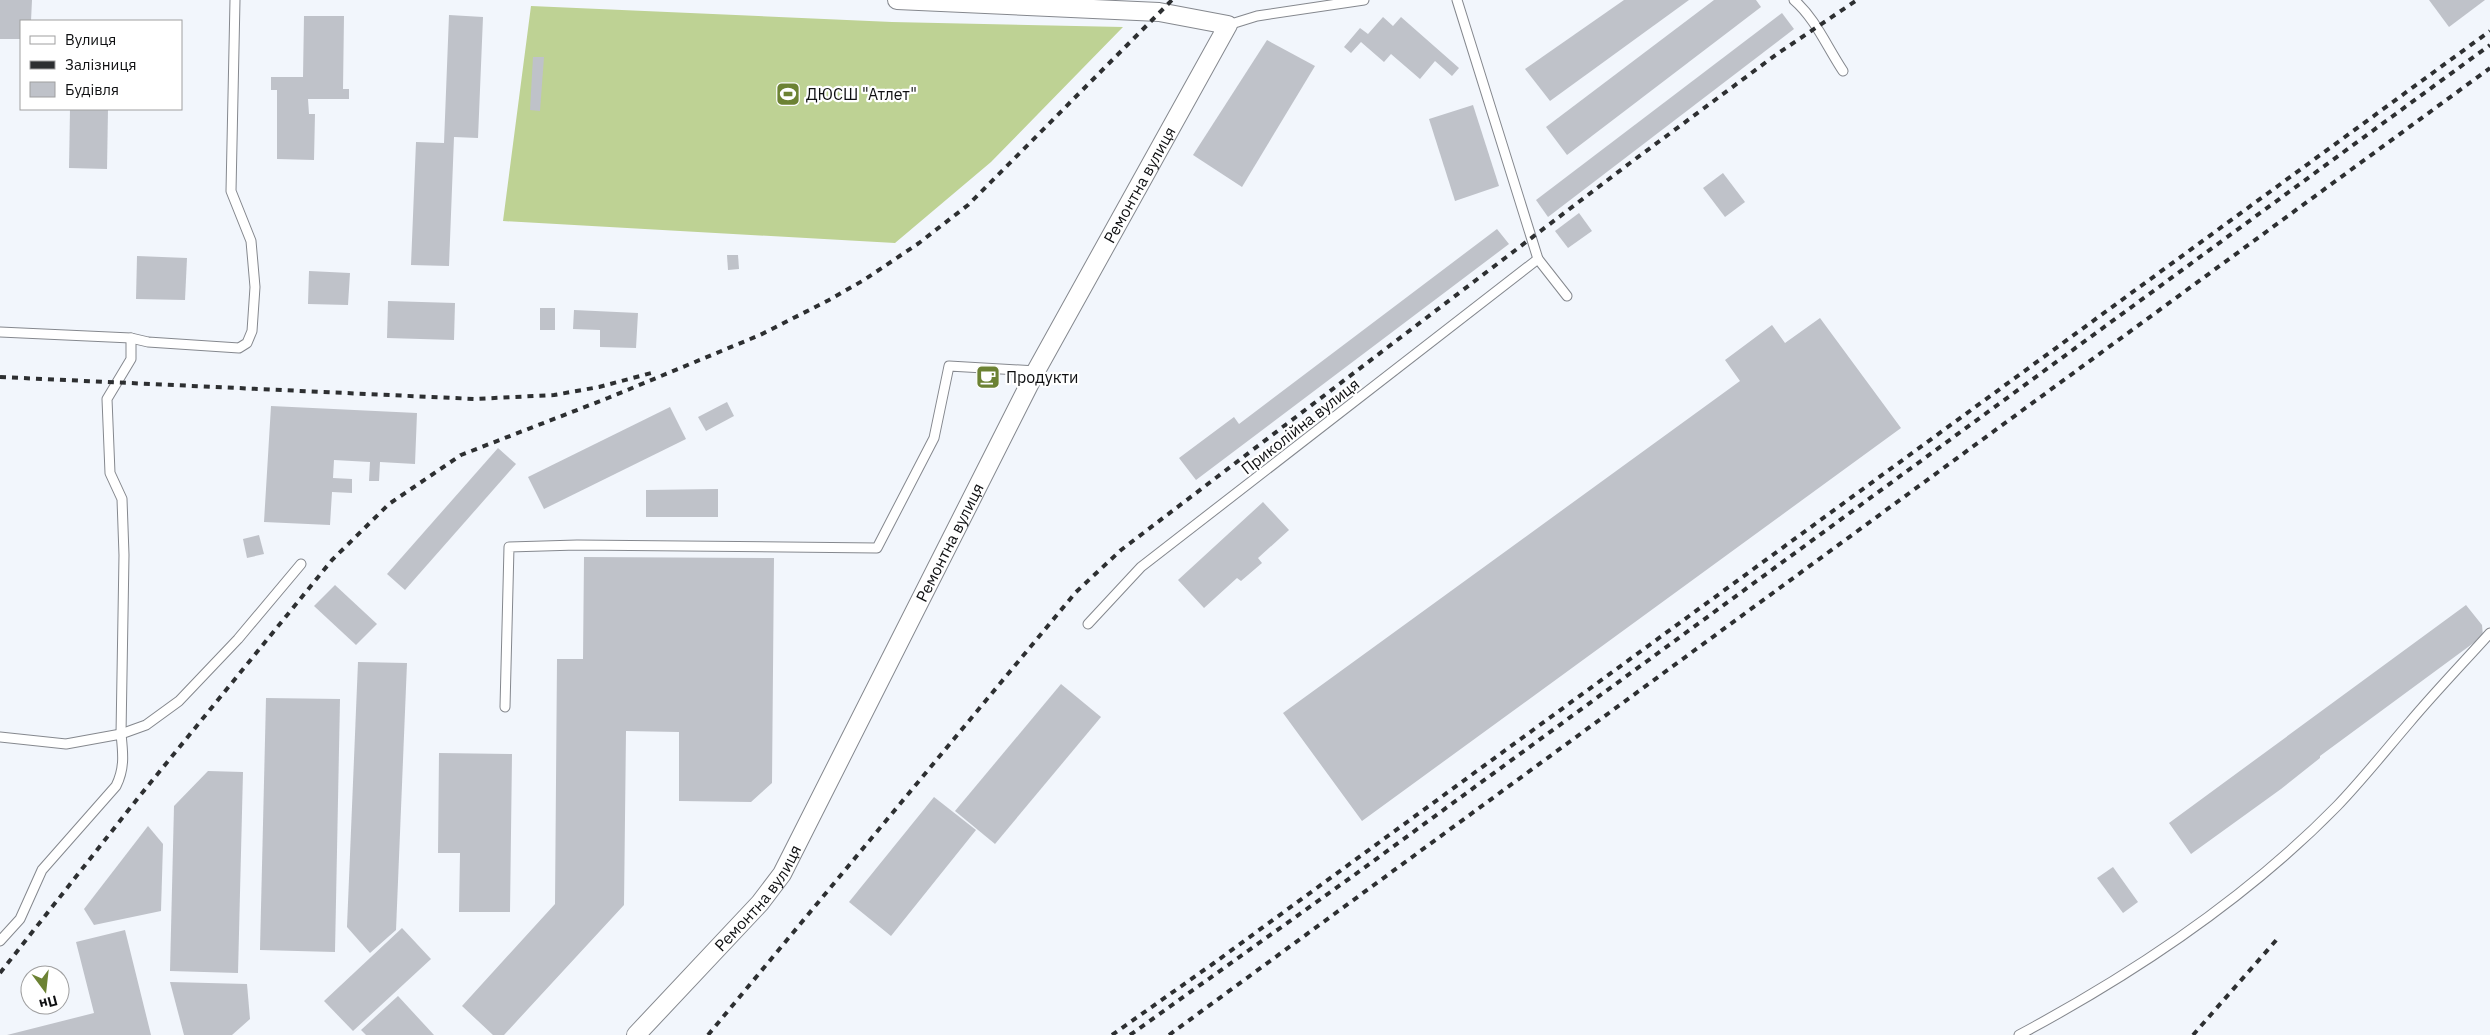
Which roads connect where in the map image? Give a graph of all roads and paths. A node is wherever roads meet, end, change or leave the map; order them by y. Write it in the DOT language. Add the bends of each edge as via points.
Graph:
graph roads {
  1 [pos="235,0"];
  2 [pos="897,0"];
  3 [pos="1364,0"];
  4 [pos="1457,0"];
  5 [pos="1794,0"];
  6 [pos="1030,3"];
  7 [pos="1228,25"];
  8 [pos="1843,71"];
  9 [pos="1538,259"];
  10 [pos="1568,296"];
  11 [pos="0,332"];
  12 [pos="131,338"];
  13 [pos="1036,372"];
  14 [pos="301,564"];
  15 [pos="1088,624"];
  16 [pos="2490,633"];
  17 [pos="506,707"];
  18 [pos="121,734"];
  19 [pos="0,737"];
  20 [pos="0,940"];
  21 [pos="636,1035"];
  22 [pos="2019,1035"];
  1 -- 12 [label="lane" via="231,191 251,241 255,287 252,331 246,343 239,348"];
  2 -- 6 [label="street"];
  3 -- 7 [label="lane" via="1257,16"];
  4 -- 9 [label="lane"];
  5 -- 8 [label="lane" via="1817,26 1822,40"];
  6 -- 7 [label="street" via="1159,12"];
  7 -- 13 [label="street, Ремонтна вулиця"];
  9 -- 10 [label="lane"];
  9 -- 15 [label="lane, Приколійна вулиця" via="1141,567"];
  11 -- 12 [label="lane"];
  12 -- 18 [label="lane" via="131,359 107,399 110,473 122,500 124,545"];
  13 -- 17 [label="lane" via="949,366 934,438 877,548 509,547"];
  13 -- 21 [label="street, Ремонтна вулиця" via="782,874 760,903"];
  14 -- 18 [label="lane" via="238,639 178,701 146,725"];
  16 -- 22 [label="lane" via="2337,805 2291,850 2207,919 2151,958"];
  18 -- 19 [label="lane" via="66,744"];
  18 -- 20 [label="lane" via="124,763 116,786 42,870 20,918"];
}
